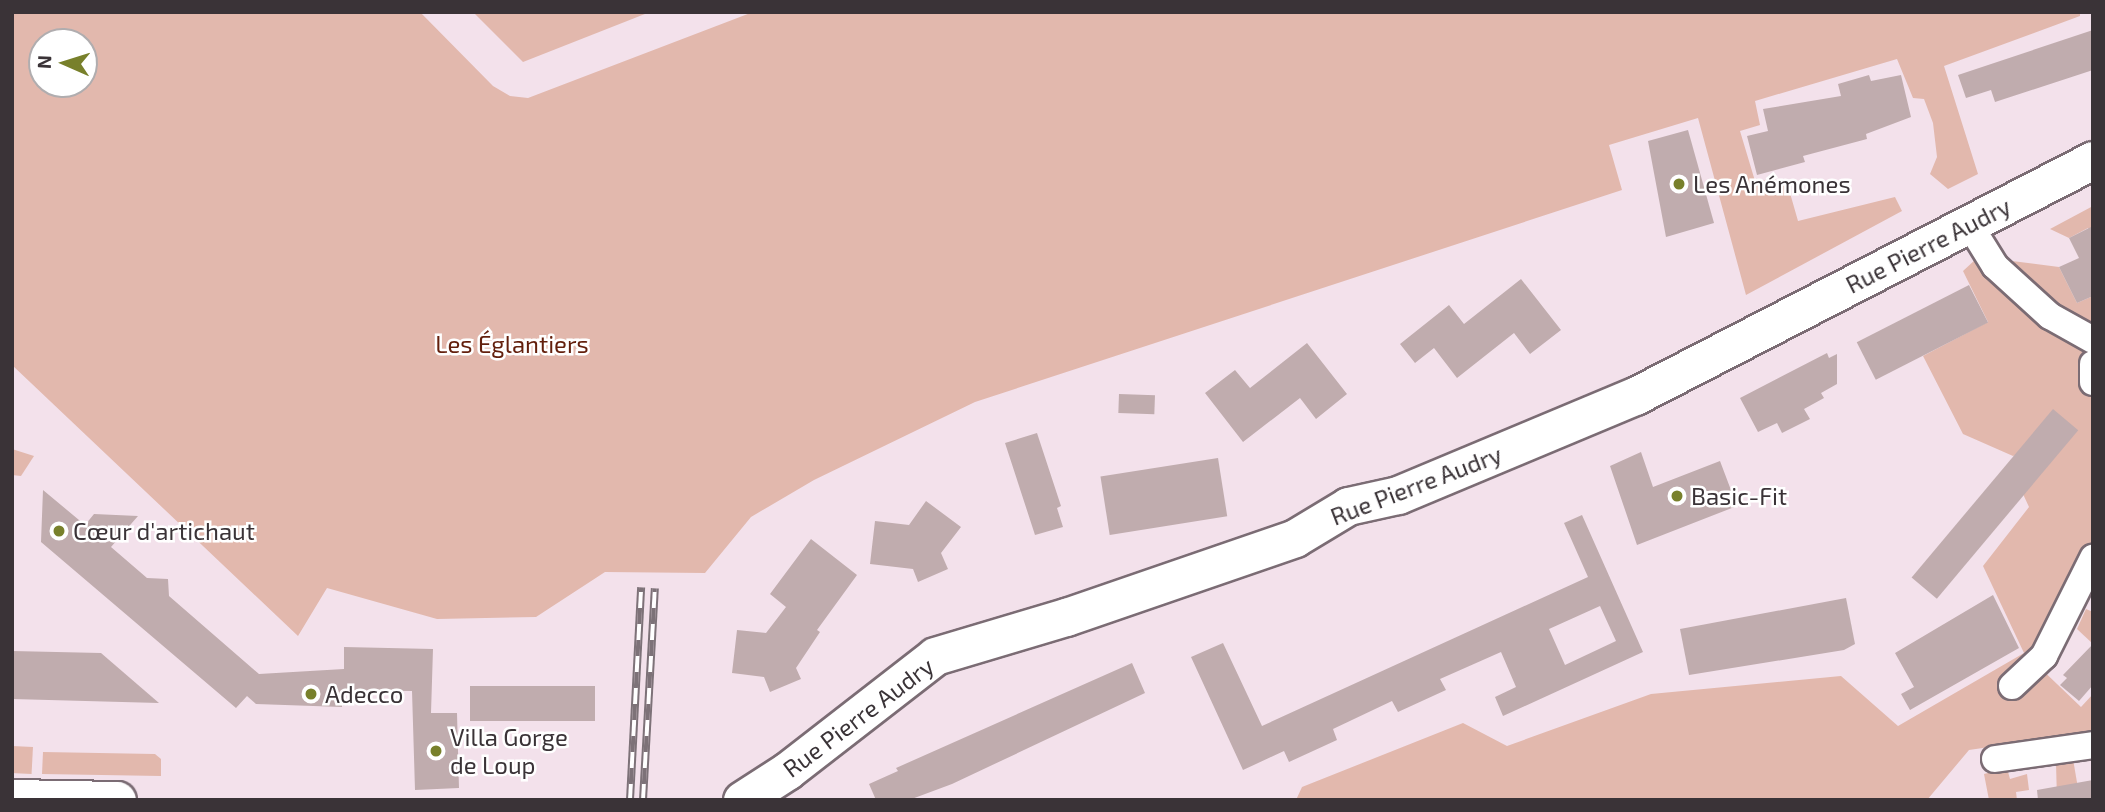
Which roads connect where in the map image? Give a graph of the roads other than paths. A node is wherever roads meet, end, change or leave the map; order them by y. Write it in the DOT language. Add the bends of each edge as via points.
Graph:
graph roads {
  1 [pos="2093,160"];
  2 [pos="1969,224"];
  3 [pos="2093,340"];
  4 [pos="2093,364"];
  5 [pos="2093,382"];
  6 [pos="2093,558"];
  7 [pos="2012,686"];
  8 [pos="2093,745"];
  9 [pos="1995,759"];
  10 [pos="12,798"];
  11 [pos="117,800"];
  12 [pos="742,800"];
  1 -- 2 [label="street, Rue Pierre Audry"];
  2 -- 3 [label="street" via="1995,266 2050,316"];
  2 -- 12 [label="street, Rue Pierre Audry" via="1613,406 1398,495 1348,506 1295,538 1078,614 934,656 787,771"];
  4 -- 5 [label="street"];
  6 -- 7 [label="street" via="2044,656"];
  8 -- 9 [label="street"];
  10 -- 11 [label="street"];
}
